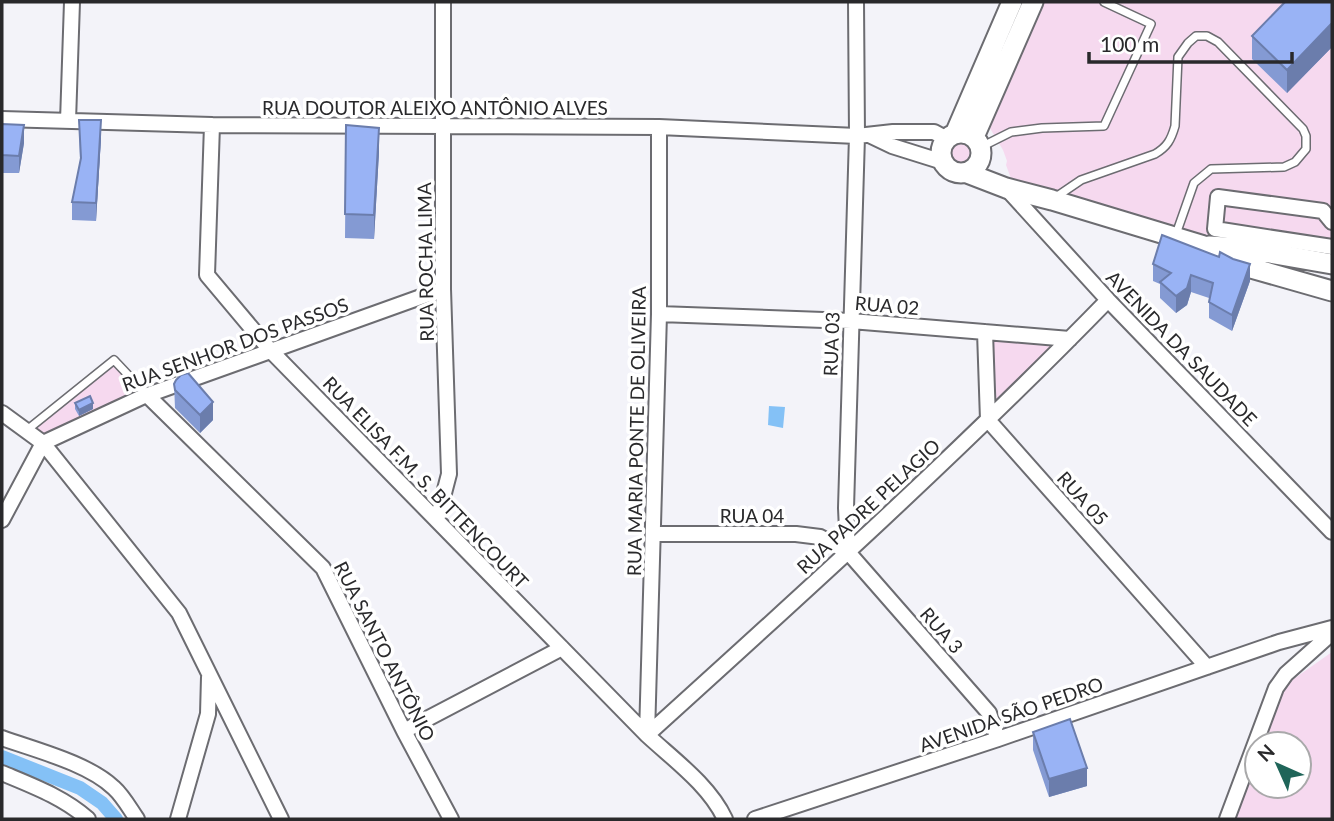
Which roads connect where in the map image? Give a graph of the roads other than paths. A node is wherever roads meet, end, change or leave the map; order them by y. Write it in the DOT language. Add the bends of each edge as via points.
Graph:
graph roads {
  1 [pos="72,2"];
  2 [pos="443,2"];
  3 [pos="856,2"];
  4 [pos="1012,2"];
  5 [pos="1033,2"];
  6 [pos="1104,2"];
  7 [pos="2,119"];
  8 [pos="68,121"];
  9 [pos="212,125"];
  10 [pos="443,126"];
  11 [pos="659,127"];
  12 [pos="862,135"];
  13 [pos="968,143"];
  14 [pos="943,162"];
  15 [pos="967,173"];
  16 [pos="1006,188"];
  17 [pos="1052,200"];
  18 [pos="1332,222"];
  19 [pos="1175,237"];
  20 [pos="1201,245"];
  21 [pos="1332,247"];
  22 [pos="1332,264"];
  23 [pos="443,289"];
  24 [pos="1332,291"];
  25 [pos="1108,300"];
  26 [pos="659,314"];
  27 [pos="851,321"];
  28 [pos="985,332"];
  29 [pos="1070,339"];
  30 [pos="271,350"];
  31 [pos="147,395"];
  32 [pos="2,413"];
  33 [pos="988,420"];
  34 [pos="26,431"];
  35 [pos="43,443"];
  36 [pos="2,520"];
  37 [pos="437,520"];
  38 [pos="1332,532"];
  39 [pos="653,534"];
  40 [pos="848,552"];
  41 [pos="1332,628"];
  42 [pos="1332,633"];
  43 [pos="1279,642"];
  44 [pos="562,648"];
  45 [pos="1308,653"];
  46 [pos="1207,667"];
  47 [pos="209,672"];
  48 [pos="404,731"];
  49 [pos="648,735"];
  50 [pos="2,738"];
  51 [pos="998,739"];
  52 [pos="2,773"];
  53 [pos="88,819"];
  54 [pos="137,819"];
  55 [pos="178,819"];
  56 [pos="281,819"];
  57 [pos="451,819"];
  58 [pos="725,819"];
  59 [pos="755,819"];
  60 [pos="1227,819"];
  1 -- 8 [label="street"];
  2 -- 10 [label="street, RUA ROCHA LIMA"];
  3 -- 12 [label="street, RUA 03"];
  4 -- 13 [label="street"];
  5 -- 13 [label="street"];
  6 -- 13 [label="lane" via="1151,24 1104,126 1042,128"];
  7 -- 8 [label="street, RUA DOUTOR ALEIXO ANTÔNIO ALVES"];
  8 -- 9 [label="street, RUA DOUTOR ALEIXO ANTÔNIO ALVES"];
  9 -- 10 [label="street, RUA DOUTOR ALEIXO ANTÔNIO ALVES"];
  9 -- 30 [label="street, RUA ELISA F.M. S. BITTENCOURT" via="207,275"];
  10 -- 11 [label="street, RUA DOUTOR ALEIXO ANTÔNIO ALVES"];
  10 -- 23 [label="street, RUA ROCHA LIMA"];
  11 -- 12 [label="street, RUA DOUTOR ALEIXO ANTÔNIO ALVES"];
  11 -- 26 [label="street, RUA MARIA PONTE DE OLIVEIRA"];
  12 -- 13 [label="street, RUA DOUTOR ALEIXO ANTÔNIO ALVES" via="934,132"];
  12 -- 14 [label="street, RUA DOUTOR ALEIXO ANTÔNIO ALVES"];
  12 -- 27 [label="street, RUA 03"];
  13 -- 14 [label="street" via="943,143"];
  13 -- 15 [label="street" via="977,166"];
  13 -- 16 [label="street"];
  14 -- 15 [label="street" via="950,171"];
  15 -- 16 [label="street"];
  16 -- 17 [label="street"];
  16 -- 25 [label="street, AVENIDA DA SAUDADE"];
  17 -- 19 [label="street"];
  17 -- 19 [label="lane" via="1081,180 1166,148 1175,126 1178,57 1196,36 1207,36 1303,129 1306,149 1284,167 1211,169 1202,174 1194,183"];
  18 -- 21 [label="street" via="1323,211 1218,197 1215,229"];
  19 -- 20 [label="street"];
  20 -- 22 [label="street"];
  20 -- 24 [label="street" via="1237,264"];
  23 -- 30 [label="street, RUA SENHOR DOS PASSOS"];
  23 -- 37 [label="street, RUA ROCHA LIMA" via="449,474"];
  25 -- 29 [label="street, RUA PADRE PELAGIO"];
  25 -- 38 [label="street, AVENIDA DA SAUDADE"];
  26 -- 27 [label="street, RUA 02"];
  26 -- 39 [label="street, RUA MARIA PONTE DE OLIVEIRA"];
  27 -- 28 [label="street, RUA 02"];
  27 -- 40 [label="street, RUA 03"];
  28 -- 29 [label="street, RUA 02"];
  28 -- 33 [label="street"];
  29 -- 33 [label="street, RUA PADRE PELAGIO"];
  30 -- 31 [label="street, RUA SENHOR DOS PASSOS"];
  30 -- 37 [label="street, RUA ELISA F.M. S. BITTENCOURT"];
  31 -- 34 [label="lane" via="114,360"];
  31 -- 35 [label="street, RUA SENHOR DOS PASSOS"];
  31 -- 48 [label="street, RUA SANTO ANTÔNIO" via="323,568"];
  32 -- 34 [label="street"];
  33 -- 40 [label="street, RUA PADRE PELAGIO"];
  33 -- 46 [label="street, RUA 05"];
  34 -- 35 [label="street"];
  35 -- 36 [label="street"];
  35 -- 47 [label="street" via="179,613"];
  37 -- 44 [label="street, RUA ELISA F.M. S. BITTENCOURT"];
  39 -- 40 [label="street, RUA 04" via="796,534 820,537"];
  39 -- 49 [label="street, RUA MARIA PONTE DE OLIVEIRA"];
  40 -- 49 [label="street, RUA PADRE PELAGIO"];
  40 -- 51 [label="street, RUA 3" via="989,713"];
  41 -- 43 [label="street, AVENIDA SÃO PEDRO"];
  42 -- 45 [label="street"];
  43 -- 45 [label="street"];
  43 -- 46 [label="street, AVENIDA SÃO PEDRO"];
  44 -- 48 [label="street"];
  44 -- 49 [label="street, RUA ELISA F.M. S. BITTENCOURT"];
  45 -- 60 [label="street" via="1276,688"];
  46 -- 51 [label="street, AVENIDA SÃO PEDRO"];
  47 -- 55 [label="street" via="208,714"];
  47 -- 56 [label="street"];
  48 -- 57 [label="street, RUA SANTO ANTÔNIO"];
  49 -- 58 [label="street, RUA ELISA F.M. S. BITTENCOURT" via="704,788"];
  50 -- 54 [label="street" via="99,776 115,788"];
  51 -- 59 [label="street, AVENIDA SÃO PEDRO"];
  52 -- 53 [label="street" via="46,791"];
}
